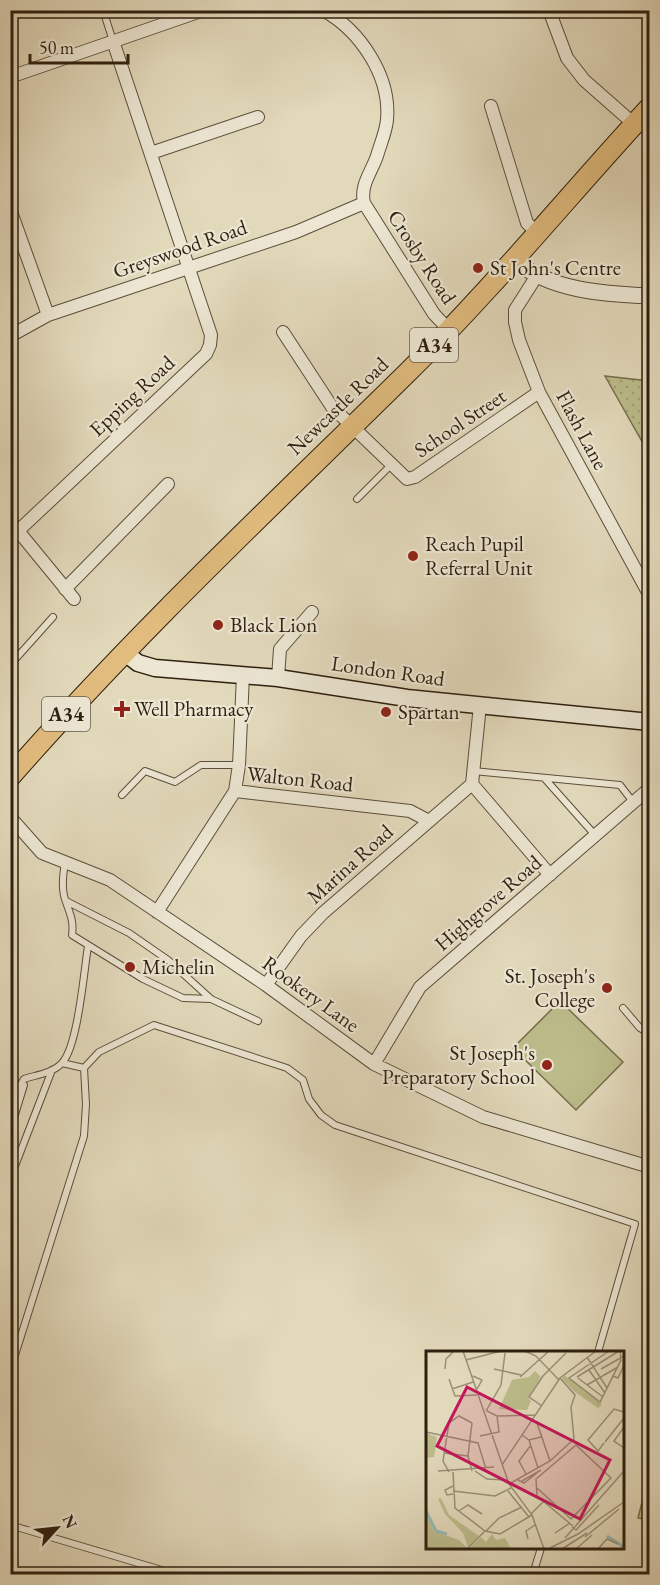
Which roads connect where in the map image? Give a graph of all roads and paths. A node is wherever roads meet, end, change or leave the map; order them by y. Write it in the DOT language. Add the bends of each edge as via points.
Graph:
graph roads {
  1 [pos="103,10"];
  2 [pos="204,10"];
  3 [pos="323,10"];
  4 [pos="549,10"];
  5 [pos="113,41"];
  6 [pos="10,77"];
  7 [pos="491,106"];
  8 [pos="650,107"];
  9 [pos="258,117"];
  10 [pos="634,124"];
  11 [pos="151,153"];
  12 [pos="364,203"];
  13 [pos="10,209"];
  14 [pos="538,234"];
  15 [pos="515,260"];
  16 [pos="188,267"];
  17 [pos="536,277"];
  18 [pos="650,296"];
  19 [pos="48,315"];
  20 [pos="449,330"];
  21 [pos="283,332"];
  22 [pos="10,336"];
  23 [pos="539,392"];
  24 [pos="349,426"];
  25 [pos="391,465"];
  26 [pos="168,484"];
  27 [pos="357,499"];
  28 [pos="14,526"];
  29 [pos="66,589"];
  30 [pos="650,596"];
  31 [pos="74,599"];
  32 [pos="312,612"];
  33 [pos="53,617"];
  34 [pos="124,652"];
  35 [pos="10,665"];
  36 [pos="243,675"];
  37 [pos="278,678"];
  38 [pos="480,705"];
  39 [pos="650,722"];
  40 [pos="239,765"];
  41 [pos="14,767"];
  42 [pos="472,778"];
  43 [pos="546,780"];
  44 [pos="650,788"];
  45 [pos="235,791"];
  46 [pos="122,795"];
  47 [pos="633,802"];
  48 [pos="10,817"];
  49 [pos="429,821"];
  50 [pos="595,836"];
  51 [pos="65,862"];
  52 [pos="550,875"];
  53 [pos="65,901"];
  54 [pos="157,912"];
  55 [pos="88,946"];
  56 [pos="266,985"];
  57 [pos="211,999"];
  58 [pos="623,1008"];
  59 [pos="258,1021"];
  60 [pos="650,1034"];
  61 [pos="62,1063"];
  62 [pos="374,1064"];
  63 [pos="84,1068"];
  64 [pos="52,1070"];
  65 [pos="26,1078"];
  66 [pos="10,1104"];
  67 [pos="10,1131"];
  68 [pos="650,1167"];
  69 [pos="10,1179"];
  70 [pos="599,1351"];
  71 [pos="10,1371"];
  72 [pos="10,1525"];
  73 [pos="541,1549"];
  74 [pos="175,1575"];
  75 [pos="533,1575"];
  1 -- 5 [label="lane"];
  2 -- 5 [label="street"];
  3 -- 12 [label="street" via="360,42 381,77 387,96 387,122 361,191"];
  4 -- 10 [label="street" via="567,58 584,80"];
  5 -- 6 [label="street"];
  5 -- 11 [label="street, Epping Road"];
  7 -- 14 [label="street" via="527,223"];
  8 -- 10 [label="highway, Newcastle Road / A34"];
  9 -- 11 [label="street"];
  10 -- 14 [label="highway, Newcastle Road / A34"];
  11 -- 16 [label="street, Epping Road"];
  12 -- 16 [label="street, Greyswood Road" via="296,232"];
  12 -- 20 [label="street, Crosby Road" via="434,314"];
  13 -- 19 [label="street"];
  14 -- 15 [label="highway, Newcastle Road / A34"];
  15 -- 17 [label="street"];
  15 -- 20 [label="highway, Newcastle Road / A34"];
  16 -- 19 [label="street, Greyswood Road"];
  16 -- 28 [label="street, Epping Road" via="211,335 206,354"];
  17 -- 18 [label="street" via="597,292"];
  17 -- 23 [label="street, Flash Lane" via="520,301 514,322"];
  19 -- 22 [label="street, Greyswood Road"];
  20 -- 24 [label="highway, Newcastle Road / A34"];
  21 -- 24 [label="street, School Street"];
  23 -- 25 [label="street, School Street" via="415,477 406,480"];
  23 -- 30 [label="street, Flash Lane"];
  24 -- 25 [label="street, School Street"];
  24 -- 34 [label="highway, Newcastle Road / A34"];
  25 -- 27 [label="lane"];
  26 -- 29 [label="street"];
  28 -- 29 [label="street"];
  29 -- 31 [label="street"];
  32 -- 37 [label="street" via="280,649"];
  33 -- 35 [label="lane"];
  34 -- 36 [label="main road, London Road" via="138,663 156,668"];
  34 -- 41 [label="highway, A34"];
  36 -- 37 [label="main road, London Road"];
  36 -- 40 [label="street"];
  37 -- 38 [label="main road, London Road"];
  38 -- 39 [label="main road, London Road"];
  38 -- 42 [label="street"];
  40 -- 45 [label="street"];
  40 -- 46 [label="lane" via="201,765 175,782 145,771"];
  42 -- 43 [label="lane"];
  42 -- 49 [label="street, Marina Road"];
  42 -- 52 [label="street"];
  43 -- 47 [label="lane" via="620,785"];
  43 -- 50 [label="lane"];
  44 -- 47 [label="street, Highgrove Road"];
  45 -- 49 [label="street, Walton Road" via="410,811"];
  45 -- 54 [label="street, Walton Road"];
  47 -- 50 [label="street, Highgrove Road"];
  48 -- 51 [label="street, Rookery Lane" via="42,853"];
  49 -- 56 [label="street, Marina Road" via="323,913"];
  50 -- 52 [label="street, Highgrove Road"];
  51 -- 53 [label="lane"];
  51 -- 54 [label="street, Rookery Lane" via="110,880"];
  52 -- 62 [label="street, Highgrove Road" via="420,987"];
  53 -- 55 [label="lane" via="71,911 72,935"];
  53 -- 57 [label="lane" via="129,933 168,960"];
  54 -- 56 [label="street, Rookery Lane"];
  55 -- 57 [label="lane" via="183,998"];
  55 -- 61 [label="lane" via="78,1016 69,1053"];
  56 -- 62 [label="street, Rookery Lane"];
  57 -- 59 [label="lane"];
  58 -- 60 [label="lane"];
  61 -- 63 [label="lane"];
  61 -- 64 [label="lane"];
  62 -- 68 [label="street, Rookery Lane" via="483,1117"];
  63 -- 70 [label="lane" via="99,1052 154,1025 287,1068 303,1080 309,1099 335,1125 635,1224"];
  63 -- 71 [label="lane" via="84,1136"];
  64 -- 65 [label="lane"];
  64 -- 69 [label="lane"];
  65 -- 66 [label="lane"];
  65 -- 67 [label="lane"];
  72 -- 74 [label="lane"];
  73 -- 75 [label="lane"];
}
